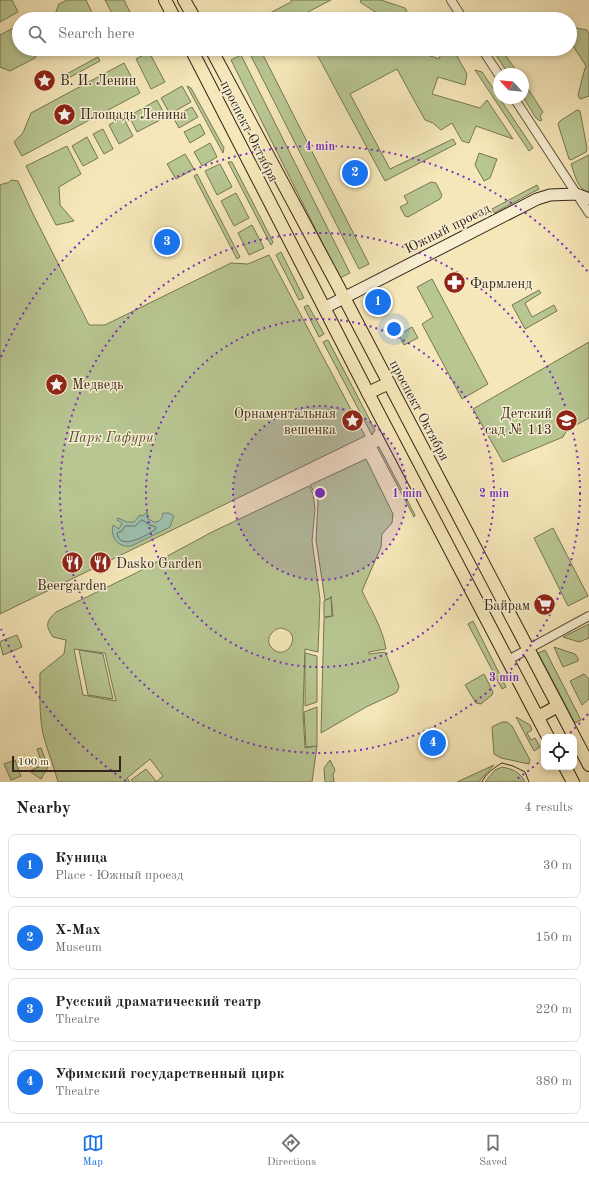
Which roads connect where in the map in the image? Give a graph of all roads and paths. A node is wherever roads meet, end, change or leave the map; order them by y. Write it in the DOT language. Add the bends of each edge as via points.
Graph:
graph roads {
  1 [pos="165,0"];
  2 [pos="184,0"];
  3 [pos="451,0"];
  4 [pos="171,12"];
  5 [pos="190,12"];
  6 [pos="459,12"];
  7 [pos="195,56"];
  8 [pos="215,56"];
  9 [pos="487,56"];
  10 [pos="494,68"];
  11 [pos="518,104"];
  12 [pos="576,194"];
  13 [pos="589,199"];
  14 [pos="589,213"];
  15 [pos="305,225"];
  16 [pos="286,234"];
  17 [pos="344,298"];
  18 [pos="324,308"];
  19 [pos="389,383"];
  20 [pos="368,393"];
  21 [pos="589,616"];
  22 [pos="528,648"];
  23 [pos="508,660"];
  24 [pos="558,706"];
  25 [pos="538,717"];
  26 [pos="546,734"];
  27 [pos="589,765"];
  28 [pos="567,770"];
  29 [pos="573,782"];
  1 -- 4 [label="main road"];
  2 -- 5 [label="main road"];
  3 -- 6 [label="street"];
  7 -- 16 [label="main road, проспект Октября"];
  8 -- 15 [label="main road, проспект Октября"];
  9 -- 10 [label="street"];
  11 -- 12 [label="street"];
  12 -- 13 [label="street, Южный проезд"];
  12 -- 14 [label="street"];
  12 -- 17 [label="street, Южный проезд" via="550,195 537,199"];
  15 -- 16 [label="main road"];
  15 -- 17 [label="main road, проспект Октября"];
  16 -- 18 [label="main road, проспект Октября"];
  17 -- 18 [label="street, Южный проезд"];
  17 -- 19 [label="main road, проспект Октября"];
  18 -- 20 [label="main road, проспект Октября"];
  19 -- 20 [label="main road"];
  19 -- 22 [label="main road, проспект Октября"];
  20 -- 23 [label="main road, проспект Октября"];
  21 -- 22 [label="street"];
  22 -- 23 [label="street"];
  22 -- 24 [label="main road, проспект Октября"];
  23 -- 25 [label="main road, проспект Октября"];
  24 -- 25 [label="main road"];
  24 -- 27 [label="main road, проспект Октября"];
  25 -- 26 [label="main road, проспект Октября"];
  28 -- 29 [label="main road"];
}
